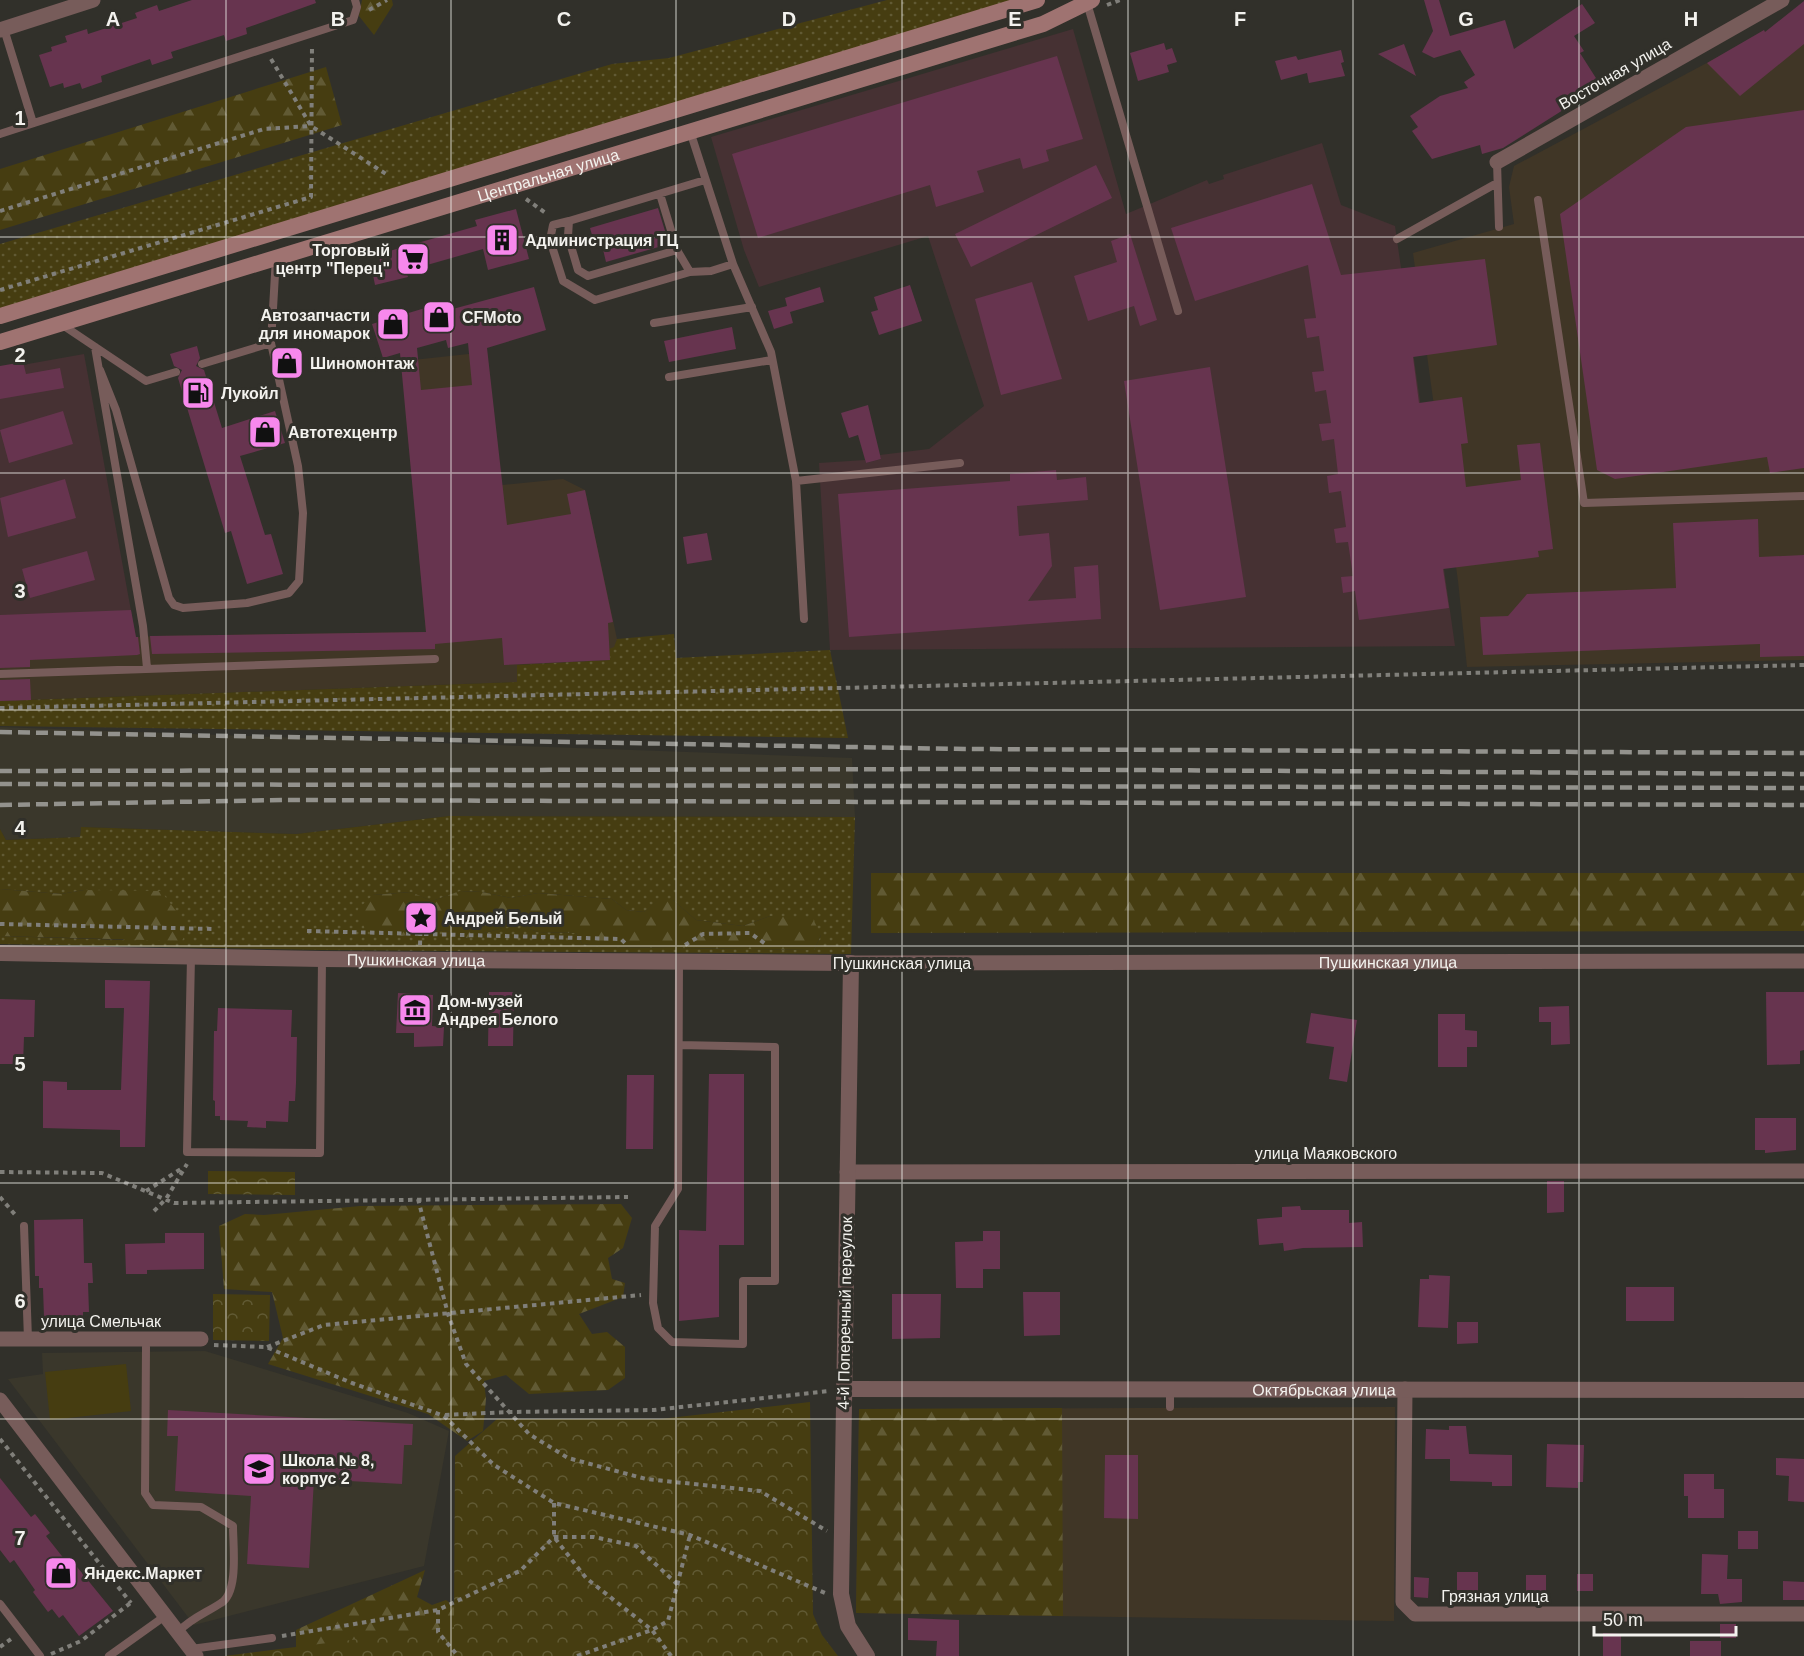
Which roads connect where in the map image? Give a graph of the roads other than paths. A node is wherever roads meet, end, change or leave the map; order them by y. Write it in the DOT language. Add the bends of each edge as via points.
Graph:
graph roads {
  1 [pos="93,0"];
  2 [pos="355,0"];
  3 [pos="1037,0"];
  4 [pos="1782,0"];
  5 [pos="1089,1"];
  6 [pos="2,30"];
  7 [pos="33,123"];
  8 [pos="690,131"];
  9 [pos="0,134"];
  10 [pos="1497,162"];
  11 [pos="705,180"];
  12 [pos="1497,183"];
  13 [pos="660,194"];
  14 [pos="1538,200"];
  15 [pos="569,221"];
  16 [pos="1499,227"];
  17 [pos="270,234"];
  18 [pos="1397,239"];
  19 [pos="677,250"];
  20 [pos="276,257"];
  21 [pos="733,264"];
  22 [pos="690,272"];
  23 [pos="752,307"];
  24 [pos="1178,311"];
  25 [pos="0,316"];
  26 [pos="60,323"];
  27 [pos="654,324"];
  28 [pos="0,342"];
  29 [pos="271,344"];
  30 [pos="95,347"];
  31 [pos="772,360"];
  32 [pos="202,364"];
  33 [pos="100,370"];
  34 [pos="176,372"];
  35 [pos="669,377"];
  36 [pos="960,463"];
  37 [pos="796,481"];
  38 [pos="1804,496"];
  39 [pos="804,618"];
  40 [pos="435,659"];
  41 [pos="147,668"];
  42 [pos="0,674"];
  43 [pos="0,953"];
  44 [pos="191,957"];
  45 [pos="322,959"];
  46 [pos="1804,961"];
  47 [pos="679,962"];
  48 [pos="851,963"];
  49 [pos="679,1045"];
  50 [pos="1804,1171"];
  51 [pos="847,1172"];
  52 [pos="24,1226"];
  53 [pos="0,1339"];
  54 [pos="28,1339"];
  55 [pos="206,1342"];
  56 [pos="146,1347"];
  57 [pos="844,1389"];
  58 [pos="1170,1389"];
  59 [pos="1405,1389"];
  60 [pos="1804,1390"];
  61 [pos="0,1400"];
  62 [pos="1170,1407"];
  63 [pos="0,1604"];
  64 [pos="1804,1614"];
  65 [pos="165,1616"];
  66 [pos="178,1632"];
  67 [pos="272,1638"];
  68 [pos="194,1653"];
  69 [pos="40,1656"];
  70 [pos="109,1656"];
  71 [pos="867,1656"];
  1 -- 6 [label="street"];
  2 -- 7 [label="lane" via="353,20"];
  3 -- 17 [label="main road, Центральная улица"];
  4 -- 10 [label="street, Восточная улица"];
  5 -- 8 [label="main road, Центральная улица" via="1043,24"];
  5 -- 24 [label="lane"];
  6 -- 7 [label="lane"];
  7 -- 9 [label="lane"];
  8 -- 11 [label="lane"];
  8 -- 20 [label="main road, Центральная улица"];
  10 -- 12 [label="lane"];
  11 -- 13 [label="lane"];
  11 -- 21 [label="lane"];
  12 -- 16 [label="lane"];
  12 -- 18 [label="lane"];
  13 -- 15 [label="lane"];
  13 -- 19 [label="lane"];
  14 -- 38 [label="lane" via="1584,503"];
  15 -- 19 [label="lane" via="568,236 578,270 588,276"];
  15 -- 22 [label="lane" via="553,225 550,240 563,281 595,300"];
  17 -- 20 [label="main road"];
  17 -- 25 [label="main road, Центральная улица"];
  19 -- 22 [label="lane"];
  20 -- 26 [label="main road, Центральная улица"];
  20 -- 29 [label="lane"];
  21 -- 22 [label="lane"];
  21 -- 23 [label="lane"];
  23 -- 27 [label="lane"];
  23 -- 31 [label="lane"];
  26 -- 28 [label="main road, Центральная улица"];
  26 -- 30 [label="lane"];
  29 -- 32 [label="lane"];
  29 -- 33 [label="lane" via="298,466 303,513 298,581 289,593 248,603 183,608 168,598 116,410"];
  30 -- 33 [label="lane"];
  30 -- 34 [label="lane" via="146,381"];
  31 -- 35 [label="lane"];
  31 -- 37 [label="lane"];
  33 -- 41 [label="lane"];
  36 -- 37 [label="lane"];
  37 -- 39 [label="lane"];
  40 -- 41 [label="lane"];
  41 -- 42 [label="lane"];
  43 -- 44 [label="street, Пушкинская улица"];
  44 -- 45 [label="street, Пушкинская улица"];
  44 -- 45 [label="lane" via="187,1152 320,1153"];
  45 -- 47 [label="street, Пушкинская улица"];
  46 -- 48 [label="street, Пушкинская улица"];
  47 -- 48 [label="street, Пушкинская улица"];
  47 -- 49 [label="lane"];
  48 -- 51 [label="street, 4-й Поперечный переулок"];
  49 -- 49 [label="lane" via="678,1189 655,1226 653,1295 658,1328 672,1342 743,1344 742,1281 775,1281 774,1047"];
  50 -- 51 [label="street, улица Маяковского"];
  51 -- 57 [label="street, 4-й Поперечный переулок"];
  52 -- 54 [label="lane"];
  53 -- 54 [label="street, улица Смельчак"];
  54 -- 55 [label="street, улица Смельчак"];
  56 -- 66 [label="lane" via="145,1493 153,1505 201,1507 233,1526 232,1591 224,1602 190,1620"];
  57 -- 58 [label="street, Октябрьская улица"];
  57 -- 71 [label="street, 4-й Поперечный переулок" via="840,1539 843,1609 848,1626"];
  58 -- 59 [label="street, Октябрьская улица"];
  58 -- 62 [label="lane"];
  59 -- 60 [label="street, Октябрьская улица"];
  59 -- 64 [label="street, Грязная улица" via="1402,1602 1415,1614"];
  61 -- 65 [label="street"];
  63 -- 69 [label="lane"];
  65 -- 66 [label="street"];
  65 -- 70 [label="lane"];
  66 -- 68 [label="street"];
  67 -- 68 [label="lane"];
}
